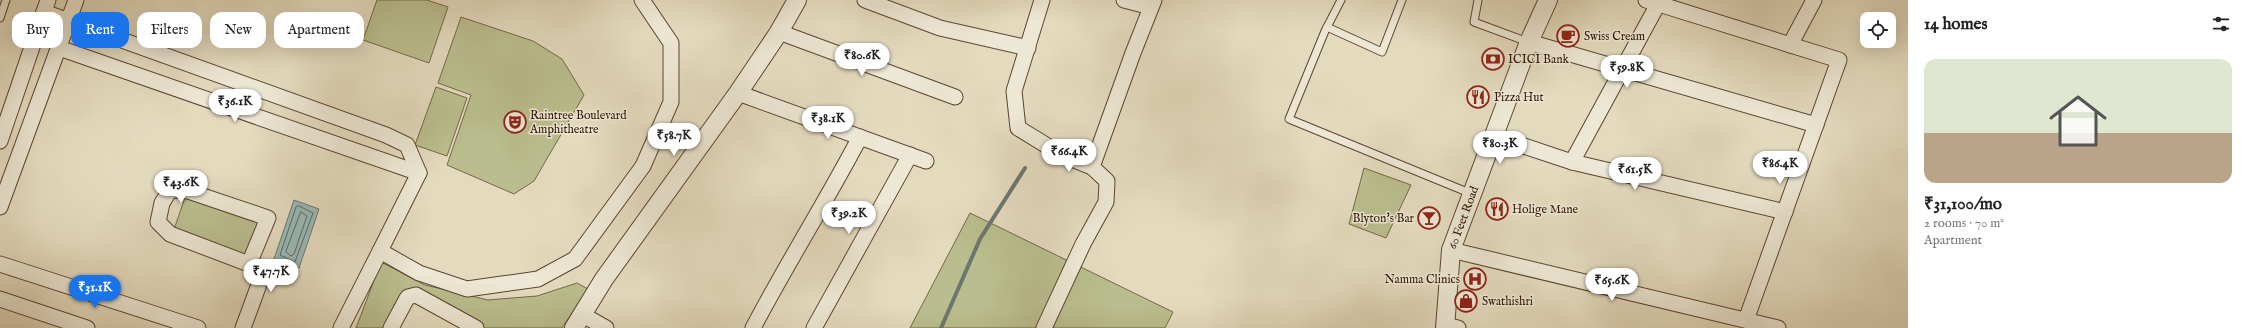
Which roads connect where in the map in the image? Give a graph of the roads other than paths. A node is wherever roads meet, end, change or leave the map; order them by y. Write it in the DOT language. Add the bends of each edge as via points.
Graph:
graph roads {
  1 [pos="6,0"];
  2 [pos="76,0"];
  3 [pos="642,0"];
  4 [pos="797,0"];
  5 [pos="865,0"];
  6 [pos="1042,0"];
  7 [pos="1124,0"];
  8 [pos="1341,0"];
  9 [pos="1402,0"];
  10 [pos="1478,0"];
  11 [pos="1548,0"];
  12 [pos="1814,0"];
  13 [pos="1652,2"];
  14 [pos="1152,4"];
  15 [pos="46,6"];
  16 [pos="0,18"];
  17 [pos="70,20"];
  18 [pos="1327,27"];
  19 [pos="779,32"];
  20 [pos="63,38"];
  21 [pos="1529,42"];
  22 [pos="1790,45"];
  23 [pos="59,48"];
  24 [pos="1028,48"];
  25 [pos="1622,70"];
  26 [pos="738,93"];
  27 [pos="955,97"];
  28 [pos="1816,125"];
  29 [pos="1494,136"];
  30 [pos="860,137"];
  31 [pos="0,141"];
  32 [pos="910,155"];
  33 [pos="926,161"];
  34 [pos="1572,162"];
  35 [pos="1092,167"];
  36 [pos="420,173"];
  37 [pos="1472,195"];
  38 [pos="0,207"];
  39 [pos="1784,212"];
  40 [pos="1452,250"];
  41 [pos="380,251"];
  42 [pos="0,264"];
  43 [pos="249,264"];
  44 [pos="0,299"];
  45 [pos="1746,320"];
  46 [pos="578,322"];
  47 [pos="1450,327"];
  48 [pos="87,328"];
  49 [pos="198,328"];
  50 [pos="243,328"];
  51 [pos="342,328"];
  52 [pos="391,328"];
  53 [pos="476,328"];
  54 [pos="606,328"];
  55 [pos="753,328"];
  56 [pos="814,328"];
  57 [pos="1044,328"];
  58 [pos="1778,328"];
  1 -- 16 [label="lane"];
  2 -- 17 [label="street"];
  3 -- 41 [label="street" via="671,43 671,102 643,166 575,259 538,279 467,289 419,273"];
  4 -- 19 [label="street"];
  5 -- 24 [label="street" via="940,28"];
  6 -- 24 [label="street"];
  7 -- 14 [label="street"];
  8 -- 18 [label="lane"];
  9 -- 18 [label="lane" via="1382,52"];
  10 -- 21 [label="lane" via="1474,22"];
  11 -- 21 [label="street, 60 Feet Road"];
  12 -- 22 [label="street"];
  13 -- 22 [label="street"];
  13 -- 25 [label="street"];
  14 -- 35 [label="street"];
  15 -- 17 [label="street"];
  15 -- 31 [label="street"];
  17 -- 20 [label="street"];
  17 -- 36 [label="street" via="386,134 407,145"];
  18 -- 37 [label="lane" via="1289,119"];
  19 -- 26 [label="street"];
  19 -- 27 [label="street"];
  21 -- 25 [label="street"];
  21 -- 29 [label="street, 60 Feet Road"];
  22 -- 28 [label="street" via="1839,60"];
  23 -- 36 [label="street"];
  23 -- 38 [label="street"];
  24 -- 35 [label="street" via="1014,91 1018,128 1062,155"];
  25 -- 28 [label="street"];
  25 -- 34 [label="street"];
  26 -- 30 [label="street"];
  26 -- 46 [label="street" via="604,279"];
  28 -- 39 [label="street"];
  29 -- 34 [label="street"];
  29 -- 37 [label="street, 60 Feet Road"];
  30 -- 32 [label="street"];
  30 -- 55 [label="street"];
  32 -- 33 [label="street"];
  32 -- 56 [label="street"];
  34 -- 39 [label="street"];
  35 -- 57 [label="street" via="1107,181 1106,202 1083,244"];
  36 -- 41 [label="street"];
  37 -- 40 [label="street, 60 Feet Road"];
  39 -- 45 [label="street"];
  40 -- 45 [label="street"];
  40 -- 47 [label="street, 60 Feet Road"];
  41 -- 51 [label="street"];
  42 -- 49 [label="street"];
  43 -- 43 [label="street" via="170,234 158,222 162,203 170,190 188,191 268,218"];
  43 -- 50 [label="street" via="261,279"];
  44 -- 48 [label="street"];
  45 -- 58 [label="street"];
  46 -- 54 [label="street"];
  52 -- 53 [label="street" via="408,297 416,295"];
}
